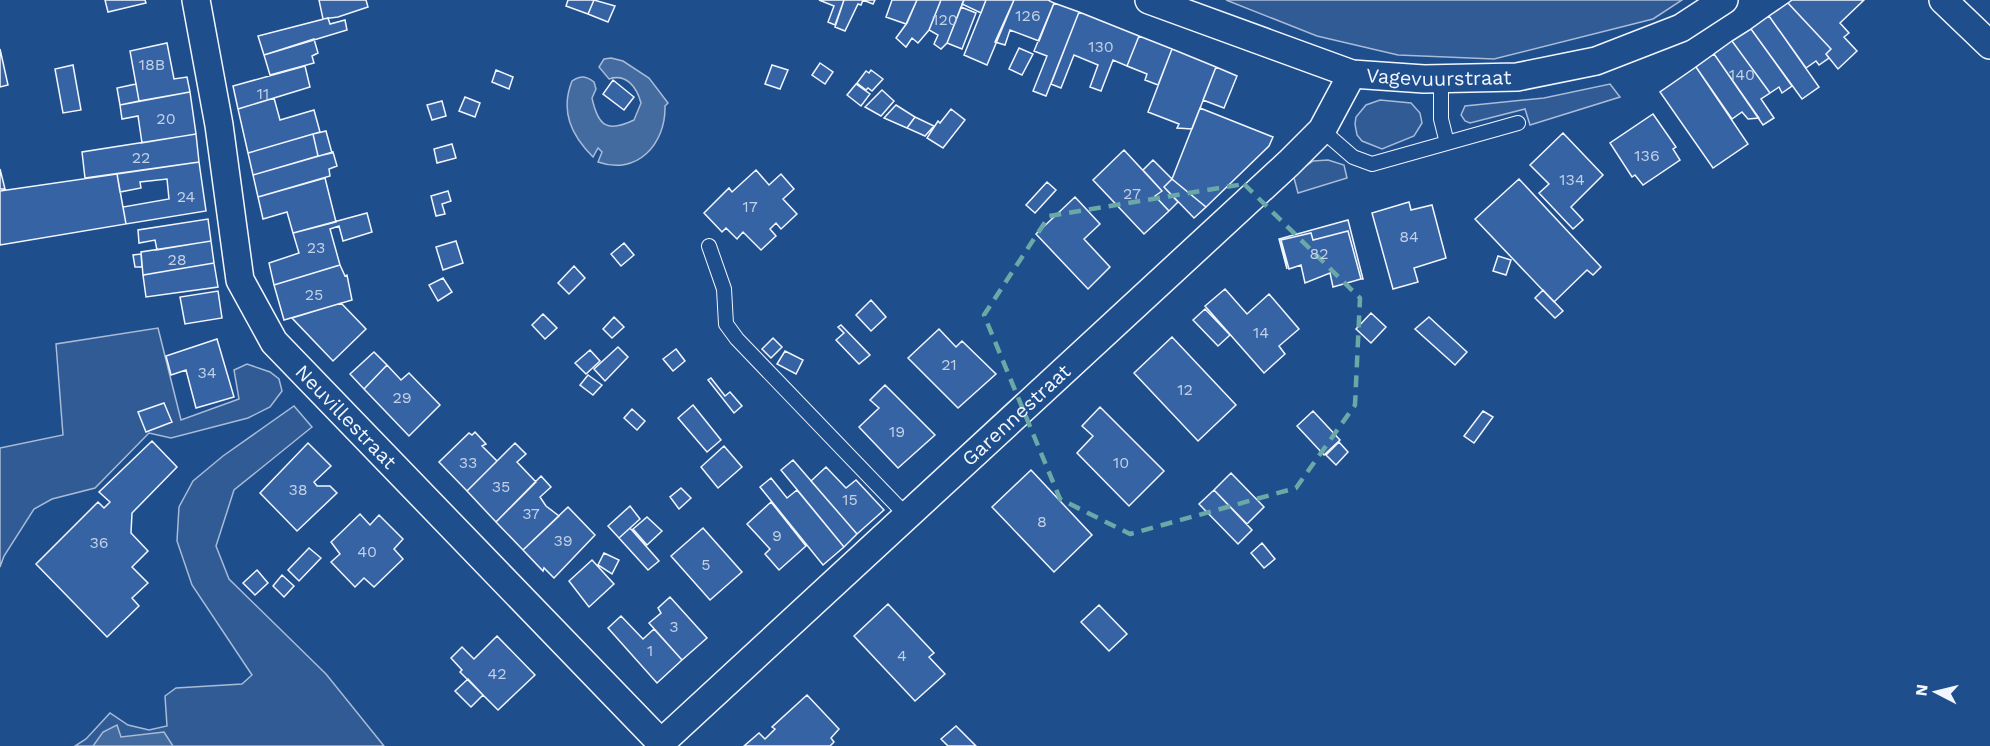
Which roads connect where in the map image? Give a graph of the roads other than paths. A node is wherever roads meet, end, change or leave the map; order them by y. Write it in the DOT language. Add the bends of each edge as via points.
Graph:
graph roads {
  1 [pos="196,0"];
  2 [pos="1149,0"];
  3 [pos="1724,0"];
  4 [pos="1943,0"];
  5 [pos="1990,45"];
  6 [pos="1352,74"];
  7 [pos="1441,79"];
  8 [pos="1518,123"];
  9 [pos="1322,130"];
  10 [pos="1447,143"];
  11 [pos="708,246"];
  12 [pos="907,516"];
  13 [pos="663,744"];
  1 -- 13 [label="street, Neuvillestraat" via="219,124 240,279 274,342"];
  2 -- 6 [label="street, Vagevuurstraat"];
  3 -- 7 [label="street, Vagevuurstraat" via="1681,28 1596,61 1517,77"];
  4 -- 5 [label="street"];
  6 -- 7 [label="street, Vagevuurstraat"];
  6 -- 9 [label="street, Garennestraat"];
  7 -- 10 [label="lane" via="1441,119"];
  8 -- 10 [label="lane"];
  9 -- 10 [label="lane" via="1353,157 1372,164"];
  9 -- 12 [label="street, Garennestraat"];
  11 -- 12 [label="lane" via="724,289 726,324 737,339"];
  12 -- 13 [label="street, Garennestraat"];
}
